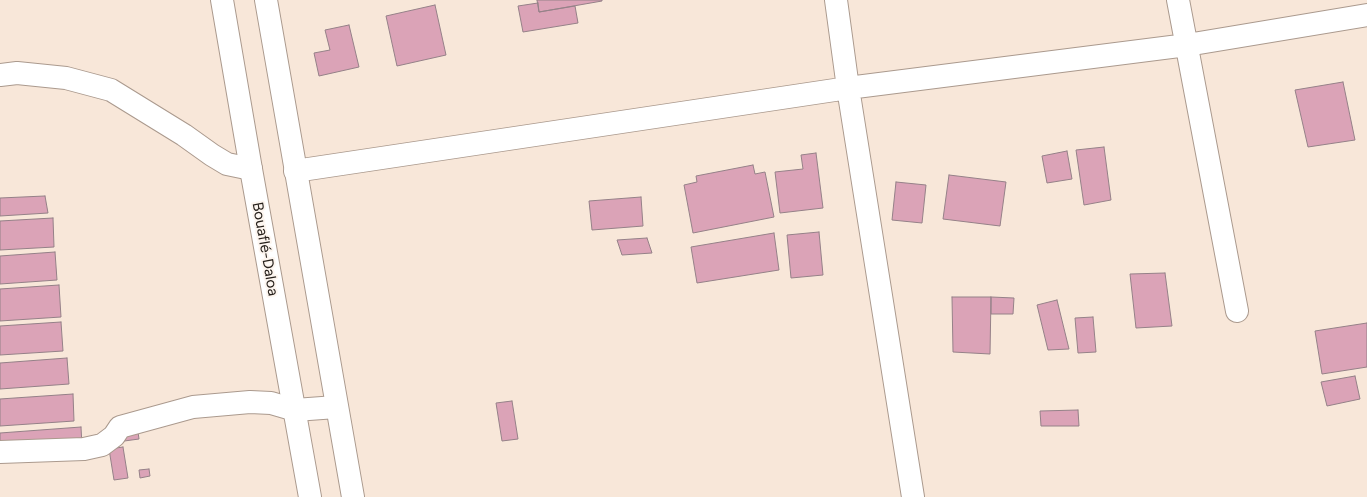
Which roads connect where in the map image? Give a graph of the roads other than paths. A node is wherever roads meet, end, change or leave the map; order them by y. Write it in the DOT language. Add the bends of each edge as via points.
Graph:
graph roads {
  1 [pos="222,0"];
  2 [pos="266,0"];
  3 [pos="836,0"];
  4 [pos="1178,0"];
  5 [pos="1367,15"];
  6 [pos="1186,45"];
  7 [pos="0,75"];
  8 [pos="848,88"];
  9 [pos="251,169"];
  10 [pos="296,171"];
  11 [pos="1237,311"];
  12 [pos="336,407"];
  13 [pos="295,410"];
  14 [pos="0,452"];
  15 [pos="310,497"];
  16 [pos="352,497"];
  17 [pos="913,497"];
  1 -- 9 [label="main road, Bouaflé-Daloa"];
  2 -- 10 [label="main road"];
  3 -- 8 [label="main road"];
  4 -- 6 [label="main road"];
  5 -- 6 [label="main road"];
  6 -- 8 [label="main road"];
  6 -- 11 [label="main road"];
  7 -- 9 [label="main road" via="17,73 66,78 111,90 227,164"];
  8 -- 10 [label="main road"];
  8 -- 17 [label="main road"];
  9 -- 13 [label="main road, Bouaflé-Daloa"];
  10 -- 12 [label="main road"];
  12 -- 13 [label="main road"];
  12 -- 16 [label="main road"];
  13 -- 14 [label="main road" via="271,403 250,402 193,407 120,427 114,436 102,445 84,449"];
  13 -- 15 [label="main road, Bouaflé-Daloa"];
}
